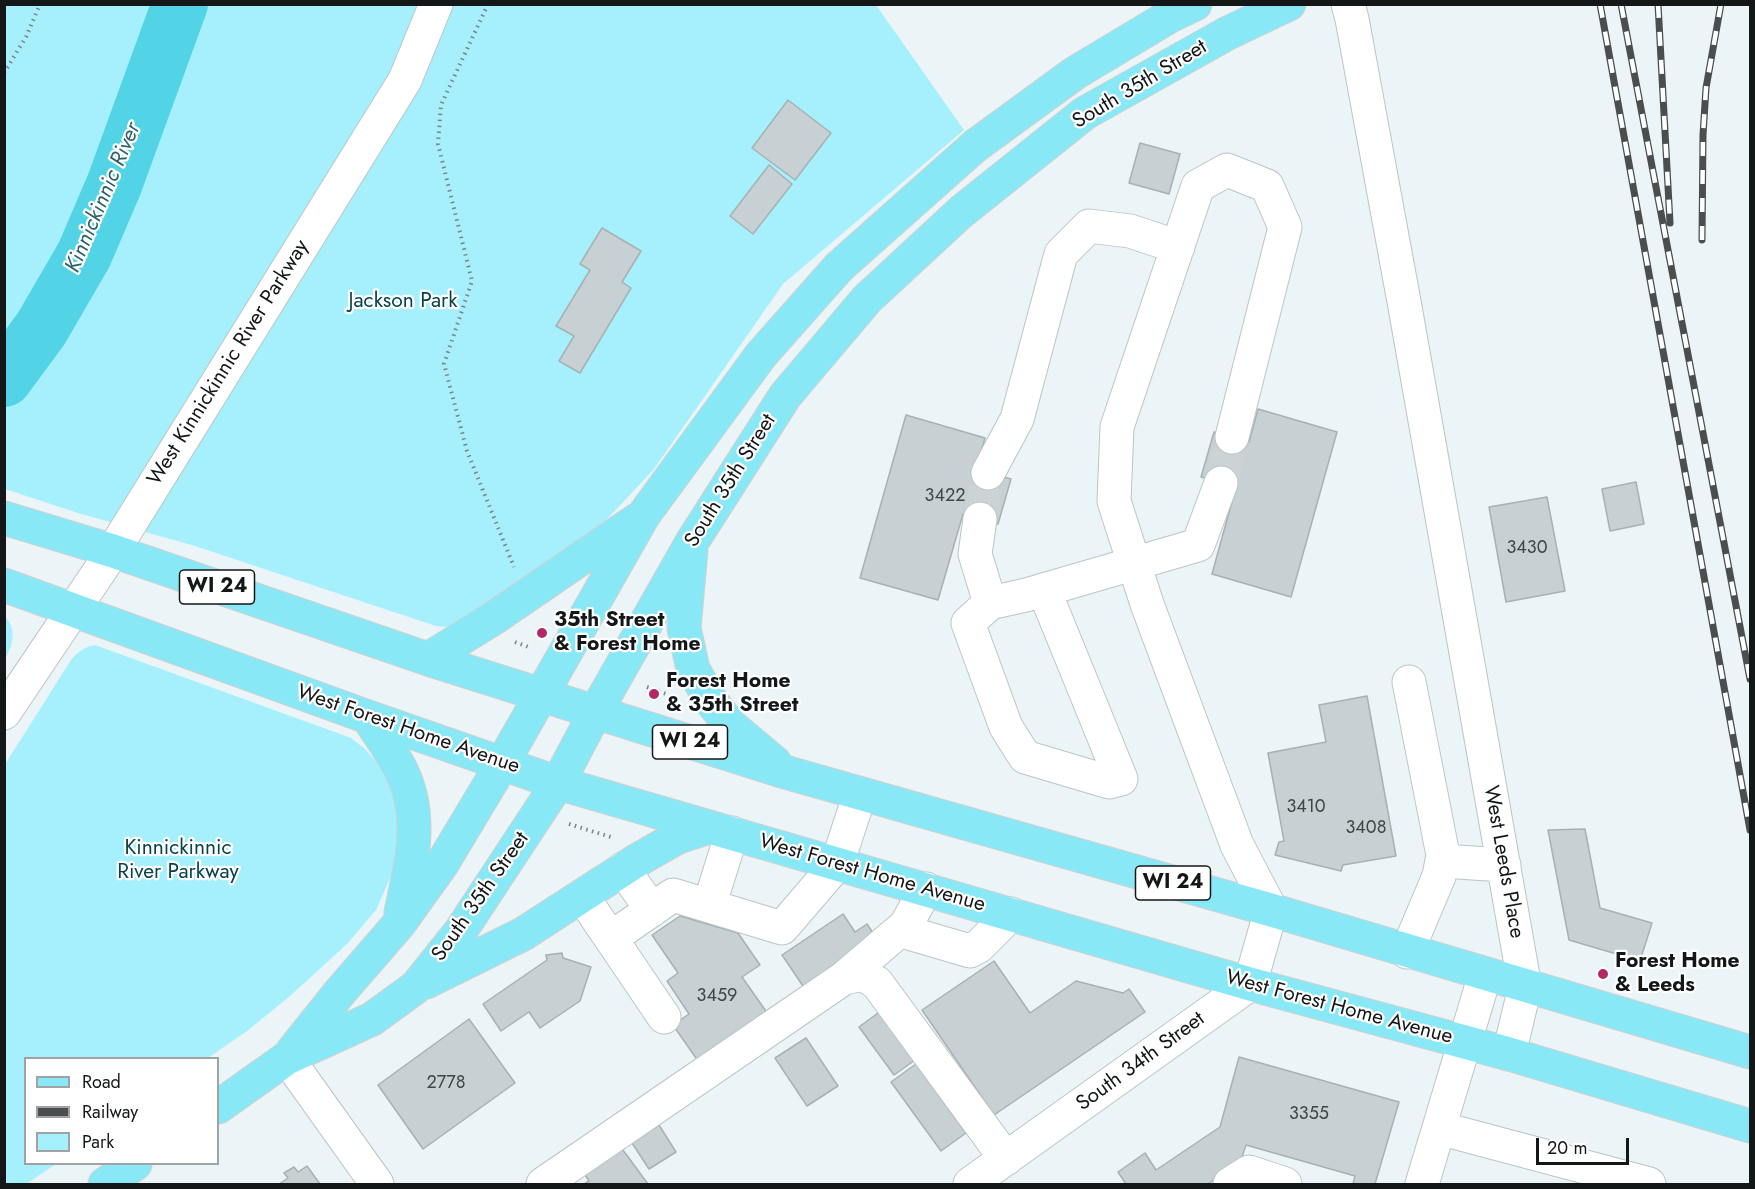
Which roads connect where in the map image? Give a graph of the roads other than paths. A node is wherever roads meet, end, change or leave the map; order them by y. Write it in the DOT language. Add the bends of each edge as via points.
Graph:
graph roads {
  1 [pos="436,4"];
  2 [pos="1195,4"];
  3 [pos="1289,4"];
  4 [pos="1348,4"];
  5 [pos="1178,247"];
  6 [pos="1232,437"];
  7 [pos="988,473"];
  8 [pos="1221,483"];
  9 [pos="643,516"];
  10 [pos="4,518"];
  11 [pos="980,519"];
  12 [pos="692,542"];
  13 [pos="113,551"];
  14 [pos="1134,562"];
  15 [pos="4,585"];
  16 [pos="1044,590"];
  17 [pos="990,603"];
  18 [pos="73,609"];
  19 [pos="428,659"];
  20 [pos="1409,682"];
  21 [pos="541,695"];
  22 [pos="4,712"];
  23 [pos="595,713"];
  24 [pos="368,717"];
  25 [pos="502,764"];
  26 [pos="785,772"];
  27 [pos="558,783"];
  28 [pos="860,794"];
  29 [pos="720,830"];
  30 [pos="620,854"];
  31 [pos="1442,861"];
  32 [pos="837,864"];
  33 [pos="1504,865"];
  34 [pos="926,890"];
  35 [pos="582,896"];
  36 [pos="709,906"];
  37 [pos="652,910"];
  38 [pos="1271,910"];
  39 [pos="1011,914"];
  40 [pos="399,924"];
  41 [pos="906,925"];
  42 [pos="611,938"];
  43 [pos="1407,952"];
  44 [pos="1485,975"];
  45 [pos="844,978"];
  46 [pos="1250,984"];
  47 [pos="416,987"];
  48 [pos="1526,987"];
  49 [pos="664,1017"];
  50 [pos="1465,1042"];
  51 [pos="1750,1053"];
  52 [pos="1509,1054"];
  53 [pos="287,1058"];
  54 [pos="219,1106"];
  55 [pos="1750,1126"];
  56 [pos="1439,1128"];
  57 [pos="1006,1159"];
  58 [pos="134,1165"];
  59 [pos="105,1185"];
  60 [pos="377,1185"];
  61 [pos="543,1185"];
  62 [pos="970,1185"];
  63 [pos="1230,1185"];
  64 [pos="1284,1185"];
  65 [pos="1422,1185"];
  66 [pos="1649,1185"];
  1 -- 13 [label="street, West Kinnickinnic River Parkway" via="405,80"];
  2 -- 9 [label="main road, South 35th Street" via="1075,73 984,139 839,267 761,355"];
  3 -- 12 [label="main road, South 35th Street" via="1228,33 1085,113 961,212 867,299 785,396"];
  4 -- 33 [label="street, West Leeds Place"];
  5 -- 6 [label="street" via="1198,186 1227,170 1267,186 1285,227"];
  5 -- 7 [label="street" via="1130,231 1089,225 1061,254 1017,419"];
  5 -- 14 [label="street" via="1117,427 1114,501"];
  8 -- 14 [label="street" via="1198,545"];
  9 -- 19 [label="main road"];
  9 -- 21 [label="main road, South 35th Street"];
  10 -- 13 [label="main road, WI 24"];
  11 -- 17 [label="street" via="975,554"];
  12 -- 23 [label="main road, South 35th Street"];
  12 -- 26 [label="main road" via="684,628 693,669 731,726"];
  13 -- 18 [label="street, West Kinnickinnic River Parkway"];
  13 -- 19 [label="main road, WI 24"];
  14 -- 16 [label="street"];
  14 -- 38 [label="street" via="1237,845"];
  15 -- 18 [label="main road, West Forest Home Avenue"];
  16 -- 17 [label="street"];
  16 -- 17 [label="street" via="1121,779 1109,782 1025,757 1006,727 968,622"];
  18 -- 22 [label="street, West Kinnickinnic River Parkway"];
  18 -- 24 [label="main road, West Forest Home Avenue"];
  19 -- 21 [label="main road, WI 24"];
  20 -- 31 [label="street"];
  21 -- 23 [label="main road, WI 24"];
  21 -- 25 [label="main road, South 35th Street"];
  23 -- 26 [label="main road, WI 24"];
  23 -- 27 [label="main road, South 35th Street"];
  24 -- 25 [label="main road, West Forest Home Avenue"];
  24 -- 40 [label="main road" via="402,772 413,803 412,862"];
  25 -- 27 [label="main road, West Forest Home Avenue"];
  25 -- 40 [label="main road, South 35th Street" via="442,864"];
  26 -- 28 [label="main road, WI 24"];
  27 -- 29 [label="main road, West Forest Home Avenue"];
  27 -- 47 [label="main road, South 35th Street" via="460,932"];
  28 -- 32 [label="street"];
  28 -- 38 [label="main road, WI 24"];
  29 -- 30 [label="main road"];
  29 -- 32 [label="main road, West Forest Home Avenue"];
  29 -- 36 [label="street"];
  30 -- 35 [label="main road"];
  30 -- 37 [label="street"];
  31 -- 33 [label="street"];
  31 -- 43 [label="street"];
  32 -- 34 [label="main road, West Forest Home Avenue"];
  32 -- 36 [label="street" via="782,928"];
  33 -- 48 [label="street, West Leeds Place"];
  34 -- 39 [label="main road, West Forest Home Avenue"];
  34 -- 41 [label="street"];
  35 -- 42 [label="street"];
  35 -- 47 [label="main road" via="522,934"];
  36 -- 37 [label="street" via="673,895"];
  37 -- 42 [label="street"];
  38 -- 43 [label="main road, WI 24"];
  38 -- 46 [label="street"];
  39 -- 41 [label="street" via="970,951 912,934"];
  39 -- 46 [label="main road, West Forest Home Avenue"];
  40 -- 53 [label="main road, South 35th Street"];
  41 -- 45 [label="street"];
  42 -- 49 [label="street"];
  43 -- 44 [label="main road, WI 24"];
  44 -- 48 [label="main road, WI 24"];
  44 -- 50 [label="street"];
  45 -- 57 [label="street" via="863,974 877,983"];
  45 -- 61 [label="street"];
  46 -- 50 [label="main road, West Forest Home Avenue"];
  46 -- 57 [label="street, South 34th Street"];
  47 -- 53 [label="main road, South 35th Street" via="372,1019"];
  48 -- 51 [label="main road, WI 24"];
  48 -- 52 [label="street, West Leeds Place"];
  50 -- 52 [label="main road, West Forest Home Avenue"];
  50 -- 56 [label="street"];
  52 -- 55 [label="main road, West Forest Home Avenue"];
  53 -- 54 [label="main road, South 35th Street"];
  53 -- 60 [label="street"];
  56 -- 65 [label="street"];
  56 -- 66 [label="street"];
  57 -- 62 [label="street, South 34th Street"];
  58 -- 59 [label="main road"];
  63 -- 64 [label="street" via="1249,1172"];
}
